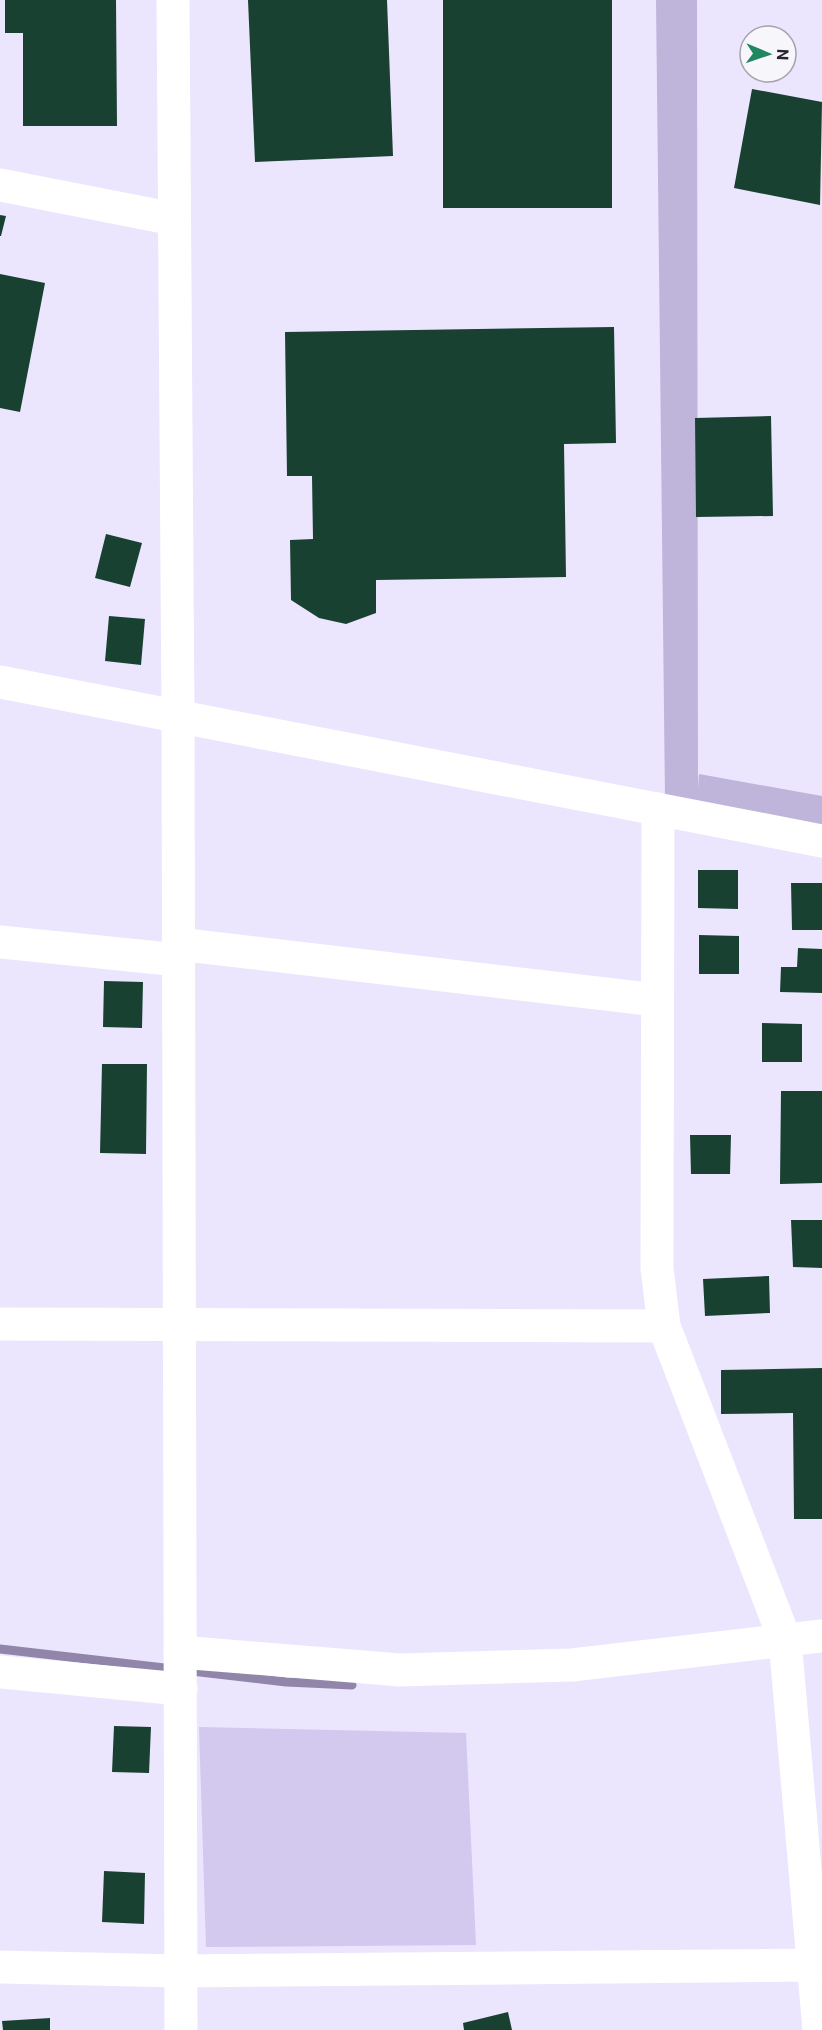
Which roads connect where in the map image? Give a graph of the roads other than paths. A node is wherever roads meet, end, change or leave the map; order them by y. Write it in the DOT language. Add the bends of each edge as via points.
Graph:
graph roads {
  1 [pos="173,0"];
  2 [pos="0,184"];
  3 [pos="174,219"];
  4 [pos="0,682"];
  5 [pos="178,716"];
  6 [pos="658,809"];
  7 [pos="822,841"];
  8 [pos="0,942"];
  9 [pos="179,952"];
  10 [pos="657,1000"];
  11 [pos="180,1323"];
  12 [pos="0,1324"];
  13 [pos="664,1326"];
  14 [pos="822,1636"];
  15 [pos="785,1640"];
  16 [pos="180,1652"];
  17 [pos="0,1672"];
  18 [pos="181,1689"];
  19 [pos="810,1789"];
  20 [pos="814,1965"];
  21 [pos="0,1967"];
  22 [pos="181,1971"];
  23 [pos="181,2030"];
  24 [pos="819,2030"];
  1 -- 3 [label="street"];
  2 -- 3 [label="street"];
  3 -- 5 [label="street"];
  4 -- 5 [label="street"];
  5 -- 6 [label="street"];
  5 -- 9 [label="street"];
  6 -- 7 [label="street"];
  6 -- 10 [label="street"];
  8 -- 9 [label="street"];
  9 -- 10 [label="street"];
  9 -- 11 [label="street"];
  10 -- 13 [label="street" via="657,1268"];
  11 -- 12 [label="street"];
  11 -- 13 [label="street"];
  11 -- 16 [label="street"];
  13 -- 15 [label="street"];
  14 -- 15 [label="street"];
  15 -- 16 [label="street" via="572,1665 399,1670"];
  15 -- 19 [label="street"];
  16 -- 18 [label="street"];
  17 -- 18 [label="street"];
  18 -- 22 [label="street"];
  19 -- 20 [label="street"];
  20 -- 22 [label="street"];
  20 -- 24 [label="street"];
  21 -- 22 [label="street"];
  22 -- 23 [label="street"];
}
